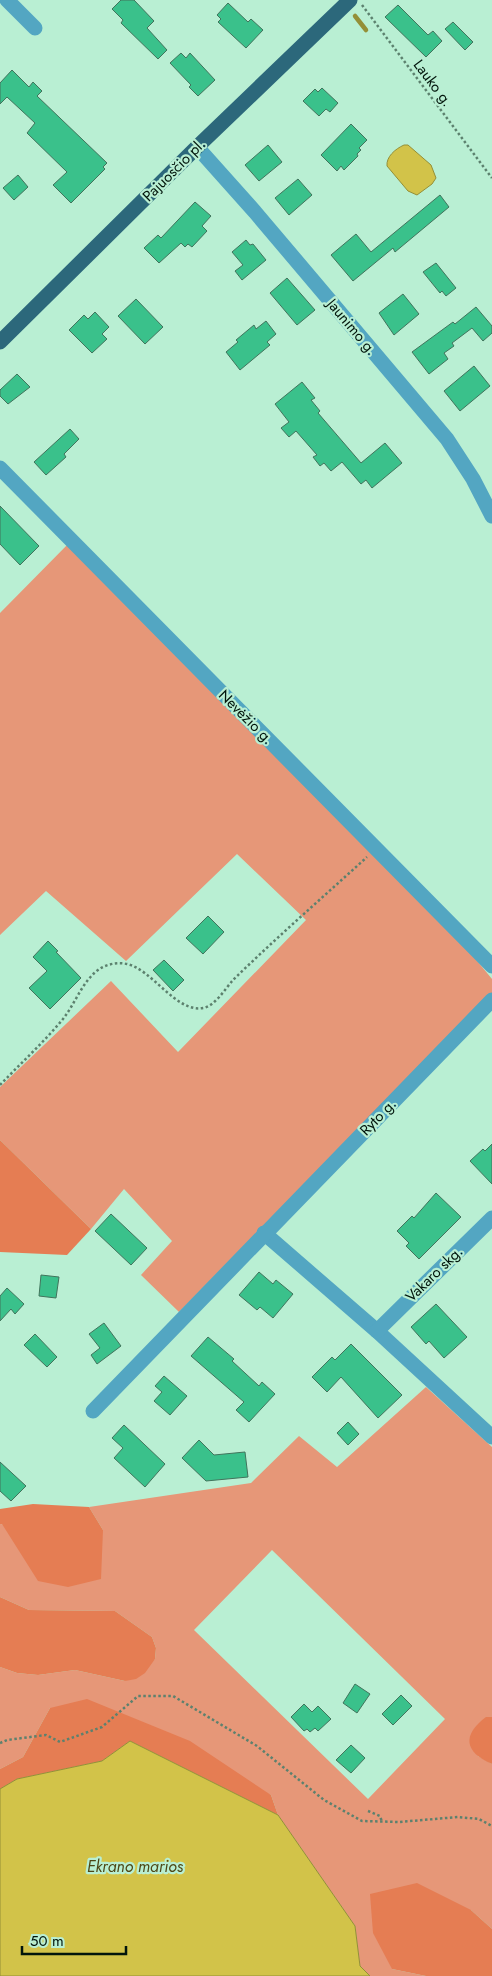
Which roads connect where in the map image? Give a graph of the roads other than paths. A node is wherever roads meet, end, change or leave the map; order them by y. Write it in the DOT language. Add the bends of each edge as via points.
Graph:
graph roads {
  1 [pos="7,0"];
  2 [pos="350,0"];
  3 [pos="35,28"];
  4 [pos="197,147"];
  5 [pos="0,342"];
  6 [pos="0,468"];
  7 [pos="492,516"];
  8 [pos="492,966"];
  9 [pos="492,1000"];
  10 [pos="492,1218"];
  11 [pos="264,1233"];
  12 [pos="377,1331"];
  13 [pos="93,1410"];
  14 [pos="492,1437"];
  1 -- 3 [label="street"];
  2 -- 4 [label="main road, Pajuosčio pl."];
  4 -- 5 [label="main road, Pajuosčio pl."];
  4 -- 7 [label="street, Jaunimo g." via="447,438"];
  6 -- 8 [label="street, Nevėžio g."];
  9 -- 11 [label="street, Ryto g."];
  10 -- 12 [label="street, Vakaro skg."];
  11 -- 12 [label="street"];
  11 -- 13 [label="street, Ryto g."];
  12 -- 14 [label="street"];
}
